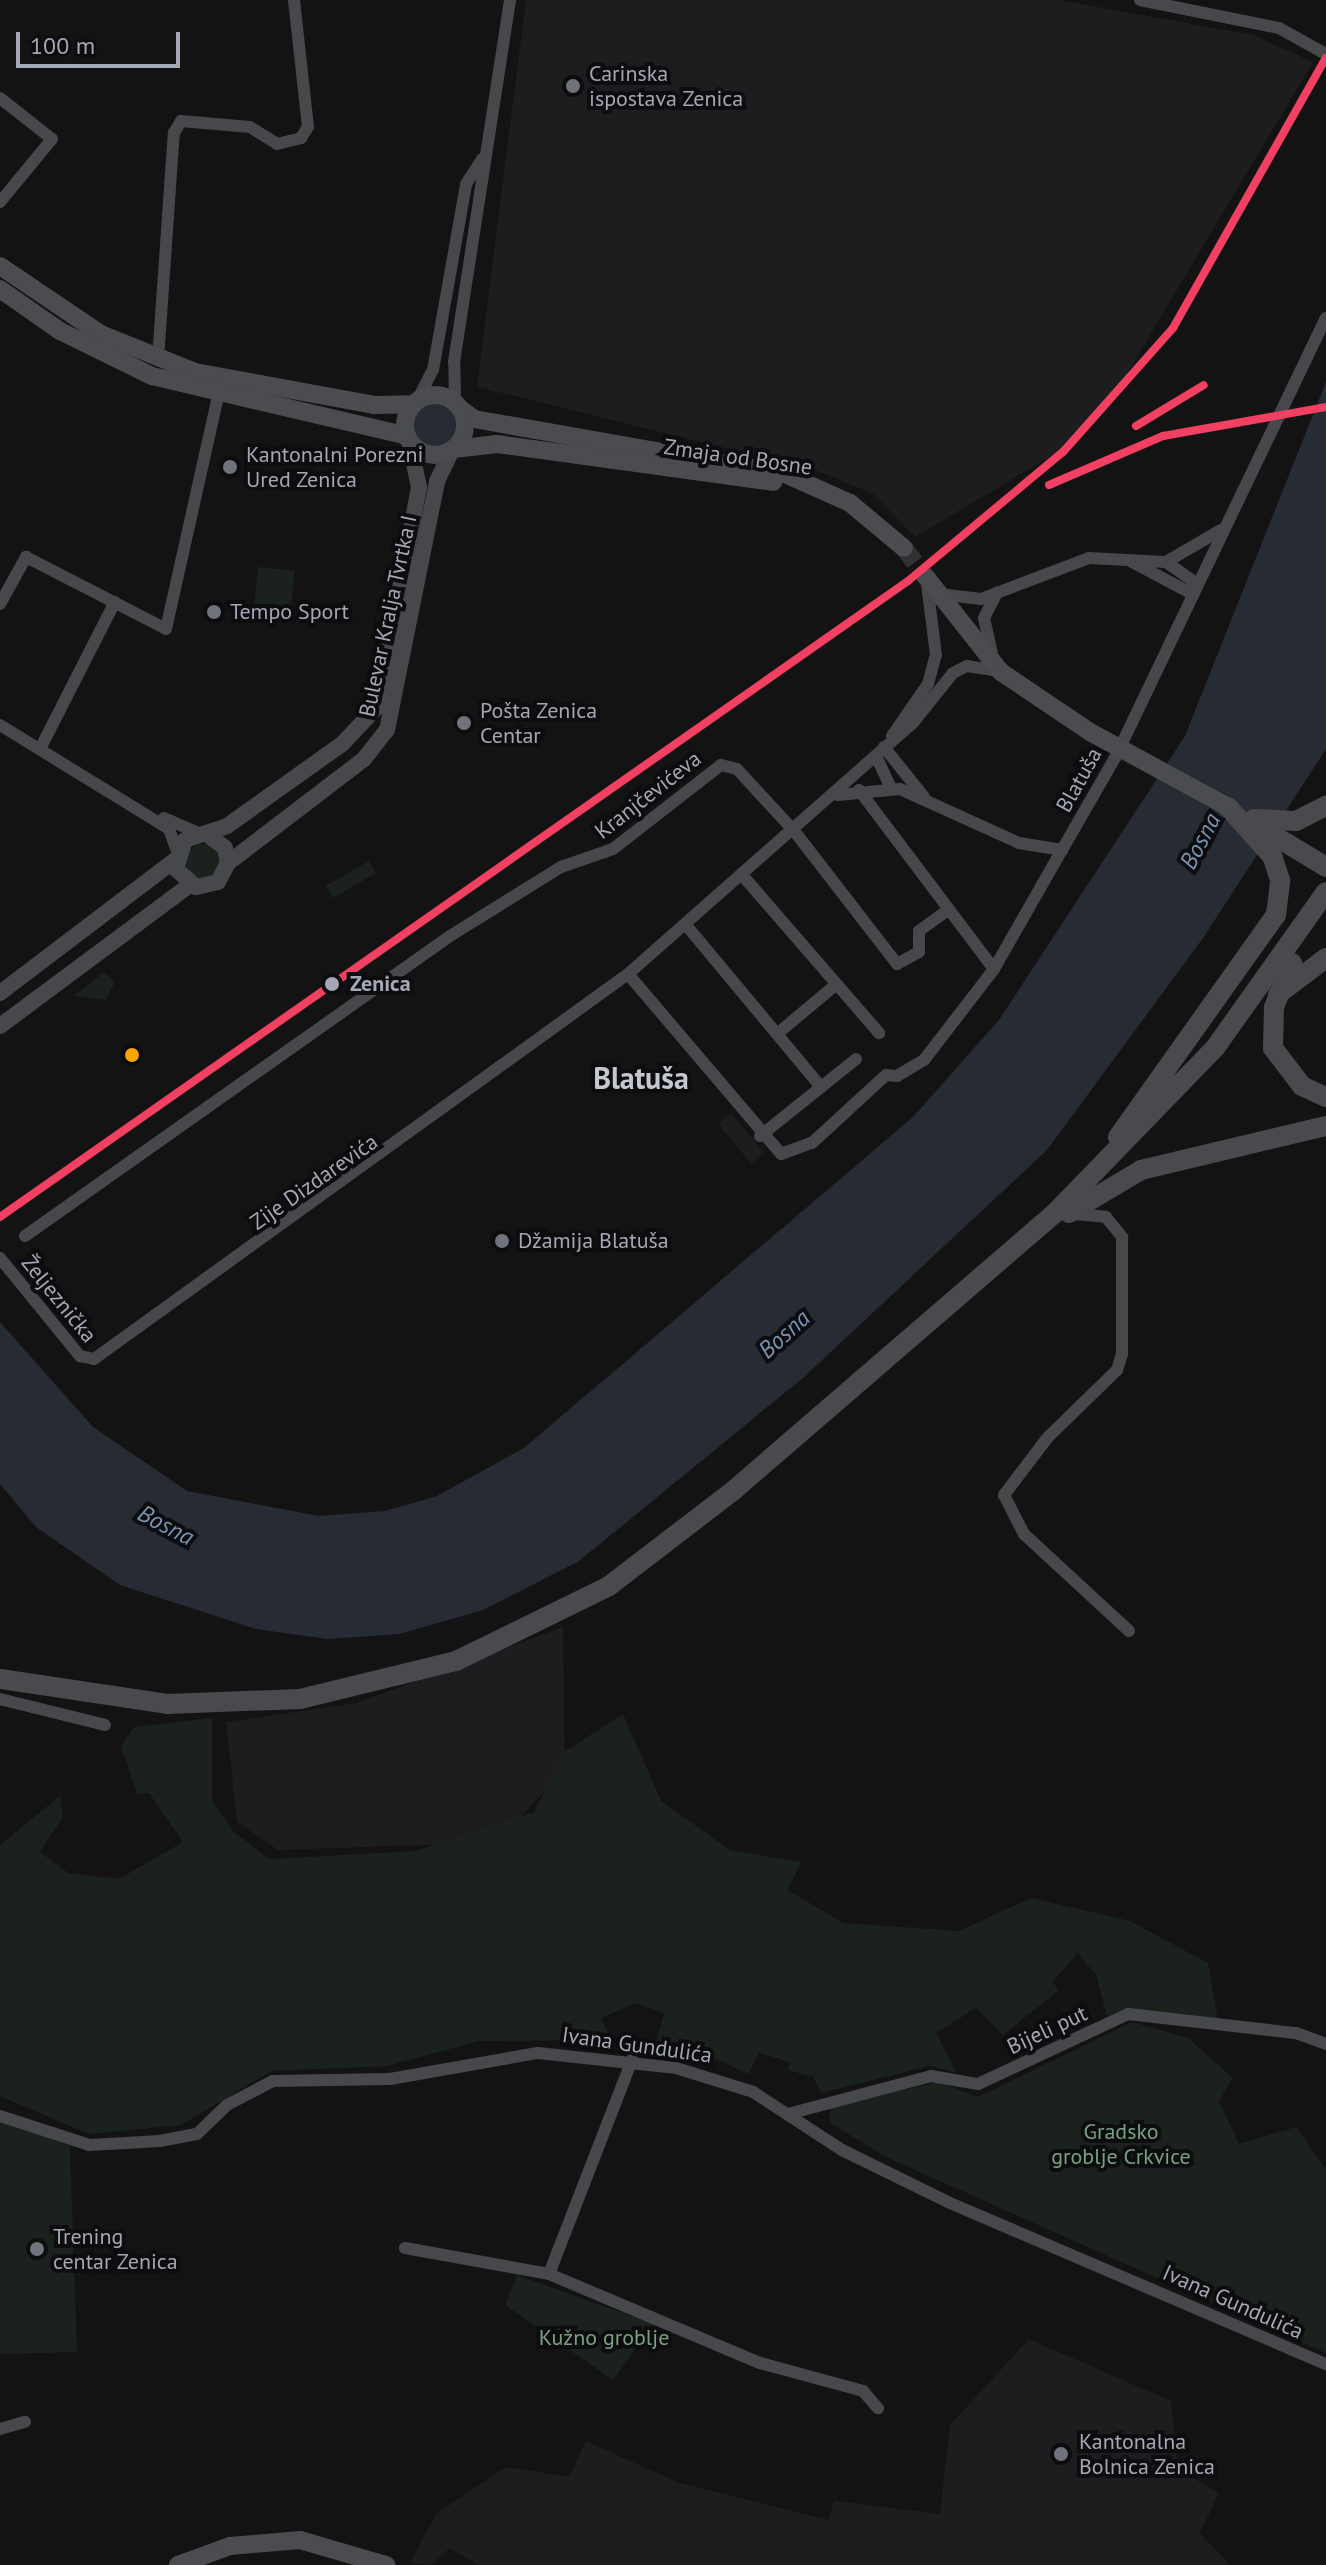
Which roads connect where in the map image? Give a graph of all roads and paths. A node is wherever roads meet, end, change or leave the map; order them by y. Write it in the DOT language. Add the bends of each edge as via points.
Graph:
graph roads {
  1 [pos="294,0"];
  2 [pos="510,0"];
  3 [pos="1140,0"];
  4 [pos="1326,54"];
  5 [pos="0,98"];
  6 [pos="6,110"];
  7 [pos="484,157"];
  8 [pos="0,202"];
  9 [pos="0,266"];
  10 [pos="0,289"];
  11 [pos="1326,318"];
  12 [pos="158,359"];
  13 [pos="218,397"];
  14 [pos="416,402"];
  15 [pos="458,406"];
  16 [pos="408,438"];
  17 [pos="453,449"];
  18 [pos="830,494"];
  19 [pos="1227,526"];
  20 [pos="904,548"];
  21 [pos="1125,559"];
  22 [pos="1166,562"];
  23 [pos="926,577"];
  24 [pos="1192,587"];
  25 [pos="1000,590"];
  26 [pos="939,594"];
  27 [pos="115,602"];
  28 [pos="0,604"];
  29 [pos="1001,672"];
  30 [pos="0,725"];
  31 [pos="40,749"];
  32 [pos="883,749"];
  33 [pos="891,788"];
  34 [pos="859,790"];
  35 [pos="835,795"];
  36 [pos="924,797"];
  37 [pos="1326,806"];
  38 [pos="1228,807"];
  39 [pos="138,809"];
  40 [pos="795,832"];
  41 [pos="204,834"];
  42 [pos="1062,850"];
  43 [pos="176,855"];
  44 [pos="228,863"];
  45 [pos="1326,867"];
  46 [pos="743,876"];
  47 [pos="190,885"];
  48 [pos="1326,892"];
  49 [pos="949,909"];
  50 [pos="1326,909"];
  51 [pos="686,925"];
  52 [pos="1326,958"];
  53 [pos="994,969"];
  54 [pos="628,974"];
  55 [pos="833,987"];
  56 [pos="0,993"];
  57 [pos="1278,994"];
  58 [pos="0,1026"];
  59 [pos="879,1033"];
  60 [pos="777,1034"];
  61 [pos="856,1059"];
  62 [pos="821,1087"];
  63 [pos="1326,1097"];
  64 [pos="1326,1126"];
  65 [pos="760,1136"];
  66 [pos="1067,1215"];
  67 [pos="25,1236"];
  68 [pos="0,1258"];
  69 [pos="992,1269"];
  70 [pos="90,1361"];
  71 [pos="1129,1631"];
  72 [pos="0,1679"];
  73 [pos="0,1699"];
  74 [pos="105,1725"];
  75 [pos="1326,2044"];
  76 [pos="632,2060"];
  77 [pos="788,2114"];
  78 [pos="0,2116"];
  79 [pos="405,2248"];
  80 [pos="549,2274"];
  81 [pos="1326,2364"];
  82 [pos="878,2408"];
  83 [pos="25,2422"];
  84 [pos="0,2429"];
  85 [pos="178,2565"];
  86 [pos="386,2565"];
  1 -- 12 [label="street" via="308,127 301,138 277,144 250,127 181,121 174,133"];
  2 -- 7 [label="street"];
  3 -- 4 [label="street" via="1279,28"];
  5 -- 6 [label="street"];
  6 -- 8 [label="street" via="52,139"];
  7 -- 14 [label="street" via="466,184 433,370"];
  7 -- 15 [label="street"];
  9 -- 12 [label="main road, Zmaja od Bosne" via="68,315"];
  10 -- 13 [label="main road, Zmaja od Bosne" via="92,349"];
  11 -- 19 [label="street, Blatuša"];
  12 -- 14 [label="main road, Zmaja od Bosne" via="238,383"];
  13 -- 16 [label="main road, Zmaja od Bosne" via="371,422"];
  13 -- 27 [label="street" via="166,629"];
  14 -- 15 [label="main road, Zmaja od Bosne" via="437,394"];
  14 -- 16 [label="main road"];
  15 -- 17 [label="main road" via="465,427"];
  15 -- 18 [label="main road, Zmaja od Bosne" via="500,424 765,469"];
  16 -- 17 [label="main road, Zmaja od Bosne" via="423,452"];
  16 -- 41 [label="street, Bulevar Kralja Tvrtka I" via="419,487 378,706 342,744"];
  17 -- 18 [label="main road, Zmaja od Bosne" via="497,444"];
  17 -- 44 [label="street, Bulevar Kralja Tvrtka I" via="437,481 387,730 364,759"];
  18 -- 20 [label="main road"];
  19 -- 22 [label="street"];
  19 -- 24 [label="street, Blatuša"];
  21 -- 22 [label="street"];
  21 -- 24 [label="street"];
  21 -- 25 [label="street" via="1089,558"];
  22 -- 24 [label="street"];
  23 -- 26 [label="main road"];
  23 -- 32 [label="street" via="936,655 928,684"];
  24 -- 42 [label="street, Blatuša" via="1115,758"];
  25 -- 26 [label="street" via="981,599"];
  25 -- 29 [label="street" via="984,626"];
  26 -- 29 [label="main road"];
  27 -- 28 [label="street" via="26,557"];
  27 -- 31 [label="street"];
  29 -- 32 [label="street" via="982,666 953,673"];
  29 -- 38 [label="main road, bridge" via="1090,732"];
  30 -- 31 [label="street"];
  31 -- 39 [label="street"];
  32 -- 33 [label="street"];
  32 -- 35 [label="street"];
  32 -- 36 [label="street"];
  33 -- 34 [label="street"];
  33 -- 36 [label="street"];
  34 -- 35 [label="street"];
  34 -- 49 [label="street"];
  35 -- 40 [label="street"];
  36 -- 42 [label="street" via="1019,843"];
  37 -- 38 [label="highway" via="1280,823"];
  38 -- 45 [label="highway"];
  38 -- 69 [label="highway" via="1265,844 1280,880 1276,915 1255,952 1119,1136 1010,1241"];
  39 -- 41 [label="street"];
  39 -- 43 [label="street" via="169,829"];
  40 -- 46 [label="street"];
  40 -- 49 [label="street, Kranjčevićeva" via="897,964 919,952 919,931"];
  40 -- 67 [label="street, Kranjčevićeva" via="737,769 707,770 613,849 561,867 450,936"];
  41 -- 43 [label="street, Bulevar Kralja Tvrtka I"];
  41 -- 44 [label="street" via="225,848"];
  42 -- 53 [label="street, Blatuša"];
  43 -- 47 [label="street"];
  43 -- 56 [label="street, Bulevar Kralja Tvrtka I"];
  44 -- 47 [label="street, Bulevar Kralja Tvrtka I" via="218,882"];
  46 -- 51 [label="street"];
  46 -- 55 [label="street"];
  47 -- 58 [label="street, Bulevar Kralja Tvrtka I"];
  48 -- 69 [label="highway" via="1247,1010 1187,1080"];
  49 -- 53 [label="street"];
  50 -- 57 [label="highway"];
  51 -- 54 [label="street"];
  51 -- 60 [label="street"];
  52 -- 57 [label="highway"];
  53 -- 65 [label="street, Blatuša" via="924,1060 897,1076 886,1075 794,1152 781,1154"];
  54 -- 65 [label="street"];
  54 -- 70 [label="street, Zije Dizdarevića"];
  55 -- 59 [label="street"];
  55 -- 60 [label="street"];
  57 -- 63 [label="highway" via="1273,1048 1302,1086"];
  60 -- 62 [label="street"];
  61 -- 62 [label="street"];
  62 -- 65 [label="street"];
  64 -- 66 [label="highway" via="1141,1170"];
  66 -- 69 [label="highway" via="1021,1255"];
  66 -- 71 [label="street" via="1106,1217 1122,1237 1122,1354 1099,1391 1007,1484 1006,1504 1024,1534"];
  68 -- 70 [label="street, Željeznička"];
  69 -- 72 [label="highway" via="651,1557 552,1619 483,1651 378,1686 237,1705 142,1701"];
  73 -- 74 [label="street"];
  75 -- 77 [label="street, Bijeli put" via="1296,2033 1128,2014 978,2084 931,2076"];
  76 -- 77 [label="street, Ivana Gundulića" via="720,2077"];
  76 -- 78 [label="street, Ivana Gundulića" via="538,2053 390,2079 273,2081 227,2105 197,2134 160,2141 89,2145"];
  76 -- 80 [label="street"];
  77 -- 81 [label="street, Ivana Gundulića" via="950,2203"];
  79 -- 80 [label="street"];
  80 -- 82 [label="street" via="760,2363 863,2391"];
  83 -- 84 [label="street"];
  85 -- 86 [label="main road" via="230,2546 300,2540"];
}
